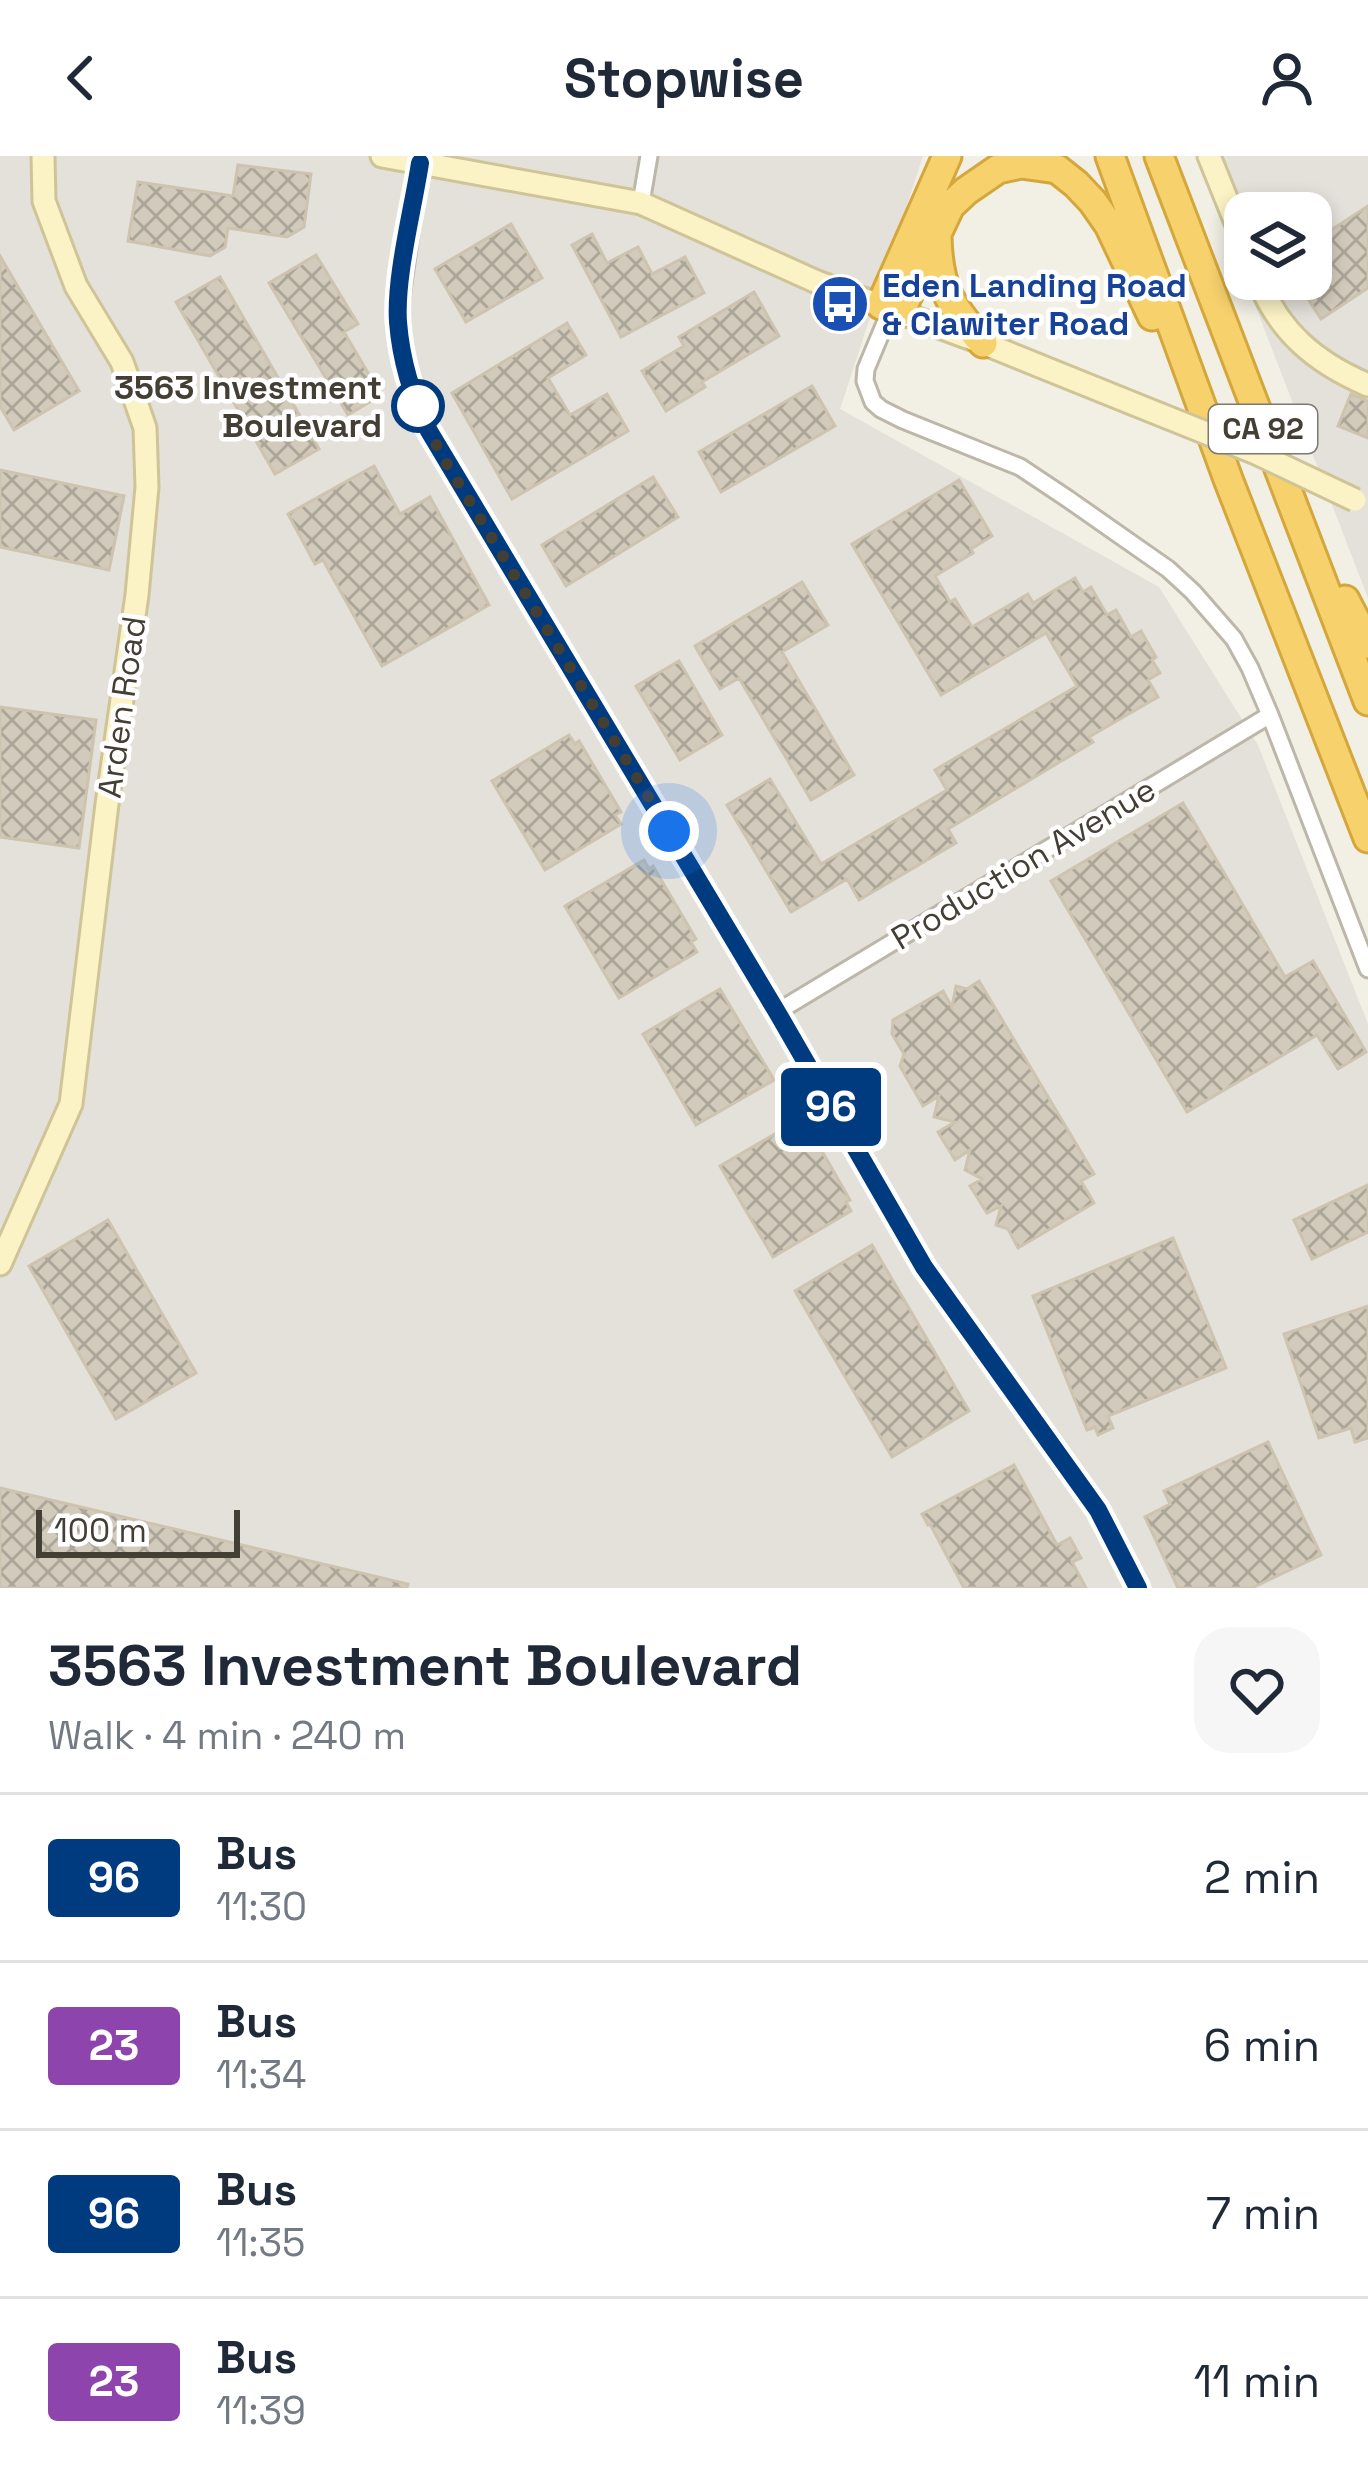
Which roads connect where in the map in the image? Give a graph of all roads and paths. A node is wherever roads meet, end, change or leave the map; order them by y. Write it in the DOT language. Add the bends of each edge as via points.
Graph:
graph roads {
  1 [pos="43,156"];
  2 [pos="382,156"];
  3 [pos="650,156"];
  4 [pos="947,156"];
  5 [pos="1110,156"];
  6 [pos="1159,156"];
  7 [pos="1210,156"];
  8 [pos="420,163"];
  9 [pos="1224,192"];
  10 [pos="641,203"];
  11 [pos="937,232"];
  12 [pos="1267,300"];
  13 [pos="891,309"];
  14 [pos="983,343"];
  15 [pos="1368,385"];
  16 [pos="1228,479"];
  17 [pos="1288,495"];
  18 [pos="1362,503"];
  19 [pos="1368,644"];
  20 [pos="1368,700"];
  21 [pos="1270,715"];
  22 [pos="1368,838"];
  23 [pos="1368,969"];
  24 [pos="777,1012"];
  25 [pos="0,1264"];
  26 [pos="1138,1588"];
  1 -- 25 [label="street, Arden Road" via="44,201 145,428 147,487 71,1104"];
  2 -- 8 [label="street"];
  3 -- 10 [label="street"];
  4 -- 13 [label="highway"];
  5 -- 16 [label="highway, CA 92"];
  6 -- 17 [label="highway, CA 92"];
  7 -- 9 [label="street"];
  8 -- 10 [label="street"];
  8 -- 24 [label="street" via="398,319 419,410"];
  10 -- 13 [label="street"];
  11 -- 13 [label="highway"];
  11 -- 14 [label="highway" via="948,298"];
  11 -- 16 [label="highway" via="950,206 998,169 1040,165 1076,184 1109,225"];
  12 -- 15 [label="street" via="1301,346"];
  13 -- 14 [label="street"];
  13 -- 21 [label="street" via="866,369 880,410 1020,467 1168,569 1234,639"];
  14 -- 18 [label="street, bridge"];
  16 -- 22 [label="highway, CA 92"];
  17 -- 19 [label="highway"];
  17 -- 20 [label="highway, CA 92"];
  21 -- 23 [label="street"];
  21 -- 24 [label="street, Production Avenue"];
  24 -- 26 [label="street" via="924,1267 1098,1510"];
}
